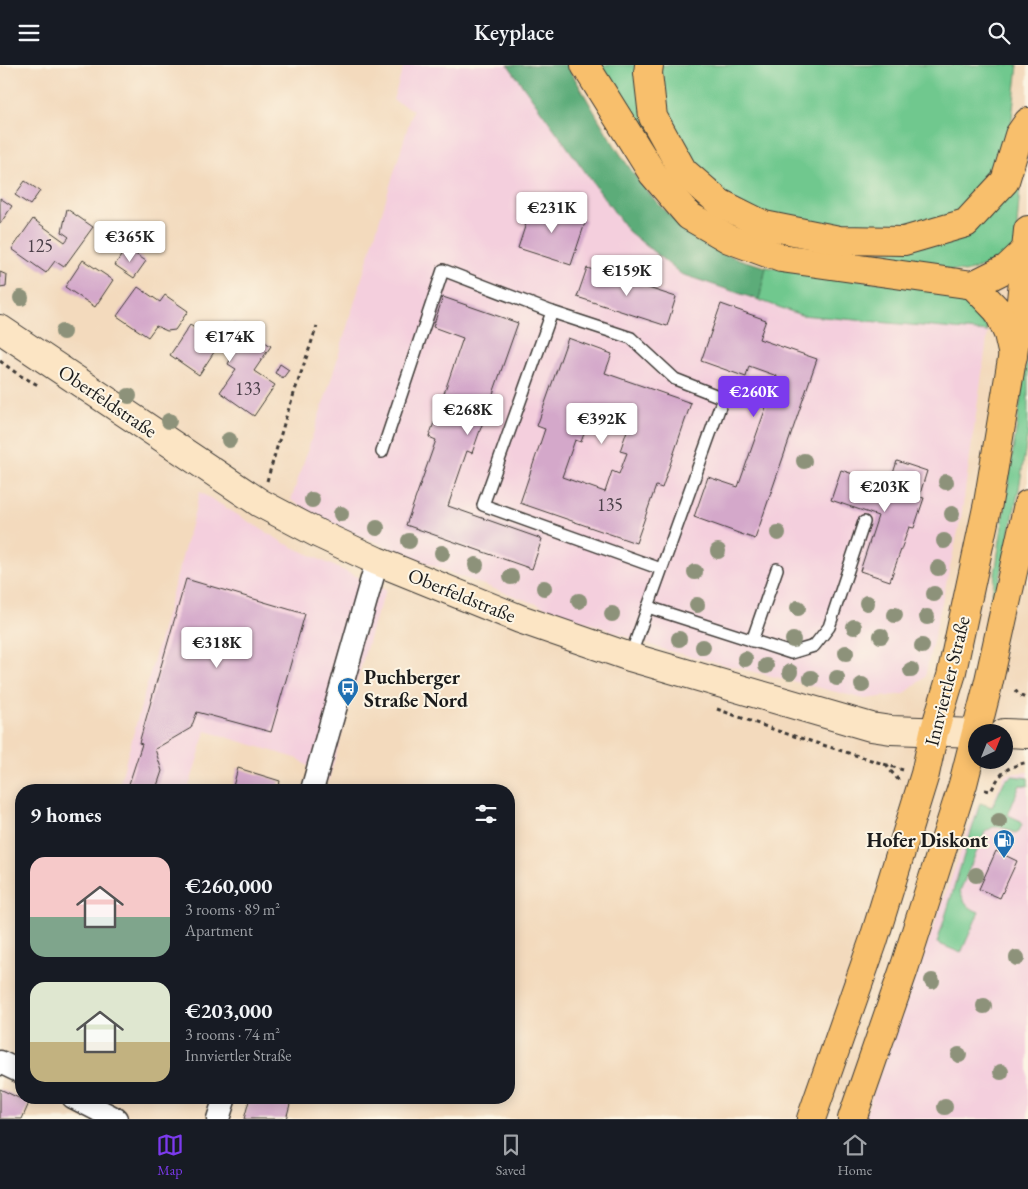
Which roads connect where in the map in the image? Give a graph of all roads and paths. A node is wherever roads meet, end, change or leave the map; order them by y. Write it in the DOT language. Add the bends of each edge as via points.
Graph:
graph roads {
  1 [pos="585,65"];
  2 [pos="649,65"];
  3 [pos="1028,122"];
  4 [pos="1028,243"];
  5 [pos="973,285"];
  6 [pos="552,312"];
  7 [pos="317,326"];
  8 [pos="0,329"];
  9 [pos="1013,356"];
  10 [pos="382,452"];
  11 [pos="260,503"];
  12 [pos="1028,504"];
  13 [pos="864,522"];
  14 [pos="377,561"];
  15 [pos="661,569"];
  16 [pos="777,569"];
  17 [pos="648,607"];
  18 [pos="752,641"];
  19 [pos="630,657"];
  20 [pos="1015,690"];
  21 [pos="1028,699"];
  22 [pos="978,724"];
  23 [pos="934,732"];
  24 [pos="968,733"];
  25 [pos="1013,733"];
  26 [pos="1028,734"];
  27 [pos="968,764"];
  28 [pos="314,784"];
  29 [pos="0,1062"];
  30 [pos="15,1069"];
  31 [pos="87,1104"];
  32 [pos="222,1104"];
  33 [pos="116,1119"];
  34 [pos="218,1119"];
  35 [pos="811,1119"];
  36 [pos="852,1119"];
  1 -- 5 [label="main road" via="653,174 689,216 729,239 781,258"];
  2 -- 3 [label="main road" via="652,117 683,171 720,203 764,225 839,240 904,241 966,223 1005,181 1019,135"];
  4 -- 5 [label="main road" via="1007,268"];
  4 -- 9 [label="main road, Innviertler Straße"];
  5 -- 9 [label="main road" via="998,311"];
  6 -- 10 [label="lane" via="443,270"];
  6 -- 15 [label="lane" via="631,338 675,379 723,398"];
  6 -- 15 [label="lane" via="483,505"];
  7 -- 11 [label="path"];
  8 -- 11 [label="main road, Oberfeldstraße"];
  9 -- 23 [label="main road, Innviertler Straße" via="988,503 951,676"];
  11 -- 14 [label="main road, Oberfeldstraße"];
  12 -- 22 [label="main road, Innviertler Straße"];
  13 -- 18 [label="lane" via="830,627 814,647 790,653"];
  14 -- 19 [label="main road, Oberfeldstraße" via="520,619"];
  14 -- 28 [label="street"];
  15 -- 17 [label="lane"];
  16 -- 18 [label="lane"];
  17 -- 18 [label="lane"];
  17 -- 19 [label="lane"];
  19 -- 23 [label="main road, Oberfeldstraße" via="871,727"];
  20 -- 21 [label="path"];
  23 -- 24 [label="main road, Oberfeldstraße"];
  23 -- 35 [label="main road, Innviertler Straße" via="925,774 873,942"];
  25 -- 26 [label="main road"];
  27 -- 36 [label="main road, Innviertler Straße" via="907,960"];
  29 -- 30 [label="street"];
  31 -- 33 [label="street"];
  32 -- 34 [label="street"];
}
